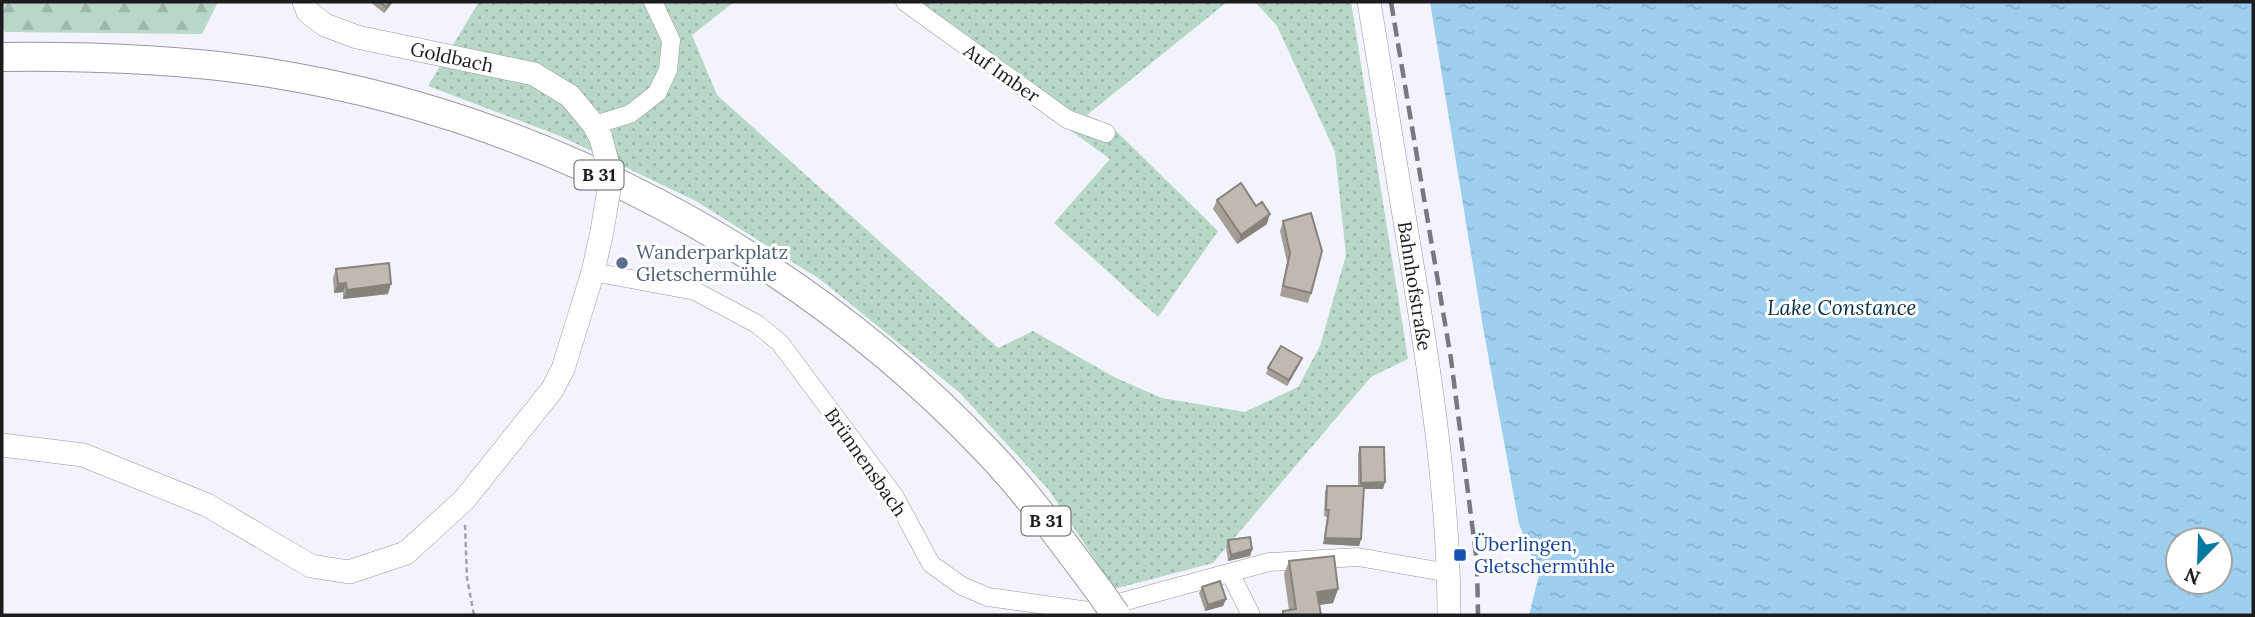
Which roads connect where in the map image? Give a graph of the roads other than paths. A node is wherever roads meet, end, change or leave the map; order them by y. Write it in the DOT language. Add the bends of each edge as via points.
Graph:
graph roads {
  1 [pos="304,2"];
  2 [pos="653,2"];
  3 [pos="905,2"];
  4 [pos="1369,2"];
  5 [pos="2,57"];
  6 [pos="598,132"];
  7 [pos="1106,134"];
  8 [pos="593,272"];
  9 [pos="2,445"];
  10 [pos="1230,573"];
  11 [pos="1449,573"];
  12 [pos="1116,615"];
  13 [pos="1251,615"];
  14 [pos="1449,615"];
  1 -- 6 [label="street, Goldbach" via="307,12 325,25 357,37 534,74 570,96"];
  2 -- 6 [label="street" via="671,40 668,70 657,93"];
  3 -- 7 [label="street, Auf Imber" via="1067,119"];
  4 -- 11 [label="street, Bahnhofstraße" via="1428,366"];
  5 -- 12 [label="main road, B 31, bridge" via="135,58 339,87 471,124 599,175 720,239 823,308 888,359 988,453"];
  6 -- 8 [label="street, bridge" via="611,177"];
  8 -- 9 [label="street" via="552,390 464,500 406,553 349,572 311,566 207,505 83,455"];
  8 -- 10 [label="street, Brünnensbach" via="695,291 757,324 780,343 895,497 932,564 962,586 988,597 1090,611"];
  10 -- 11 [label="street, Brünnensbach" via="1269,562 1358,557"];
  10 -- 13 [label="street"];
  11 -- 14 [label="street, Bahnhofstraße"];
}
